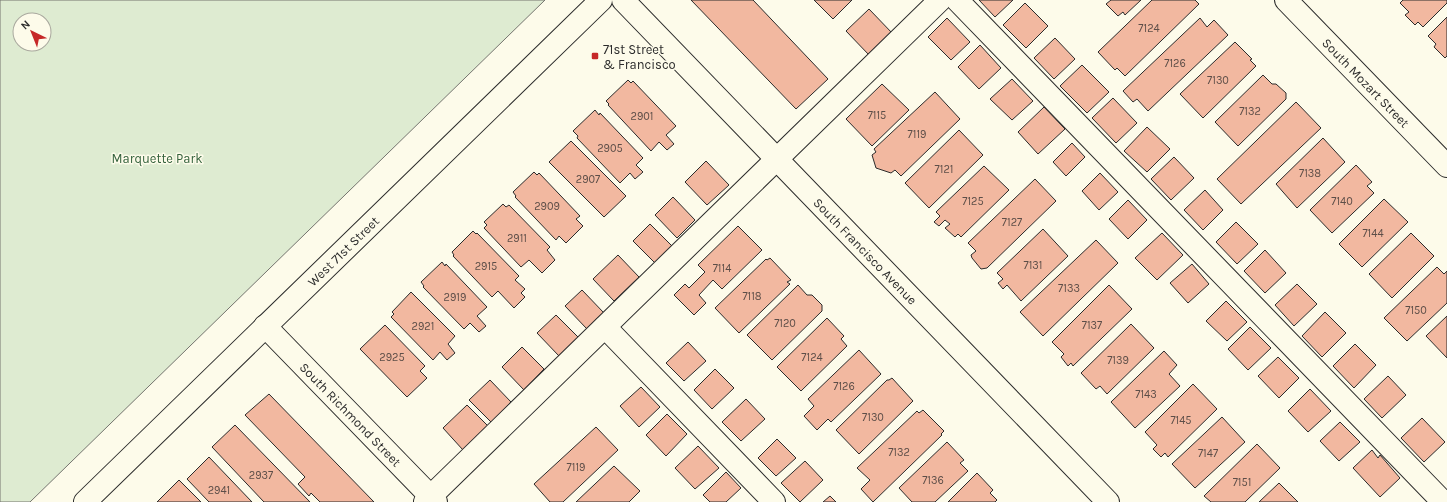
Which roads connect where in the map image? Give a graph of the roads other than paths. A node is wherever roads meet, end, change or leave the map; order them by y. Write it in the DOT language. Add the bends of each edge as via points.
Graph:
graph roads {
  1 [pos="601,0"];
  2 [pos="623,0"];
  3 [pos="940,0"];
  4 [pos="957,0"];
  5 [pos="1286,0"];
  6 [pos="776,159"];
  7 [pos="1447,166"];
  8 [pos="265,326"];
  9 [pos="604,327"];
  10 [pos="431,500"];
  11 [pos="85,502"];
  12 [pos="774,502"];
  13 [pos="1108,502"];
  14 [pos="1443,502"];
  1 -- 8 [label="street, West 71st Street"];
  2 -- 6 [label="street, South Francisco Avenue"];
  3 -- 6 [label="street"];
  4 -- 14 [label="street"];
  5 -- 7 [label="street, South Mozart Street"];
  6 -- 9 [label="street"];
  6 -- 13 [label="street, South Francisco Avenue"];
  8 -- 10 [label="street, South Richmond Street"];
  8 -- 11 [label="street, West 71st Street"];
  9 -- 10 [label="street"];
  9 -- 12 [label="street"];
}
